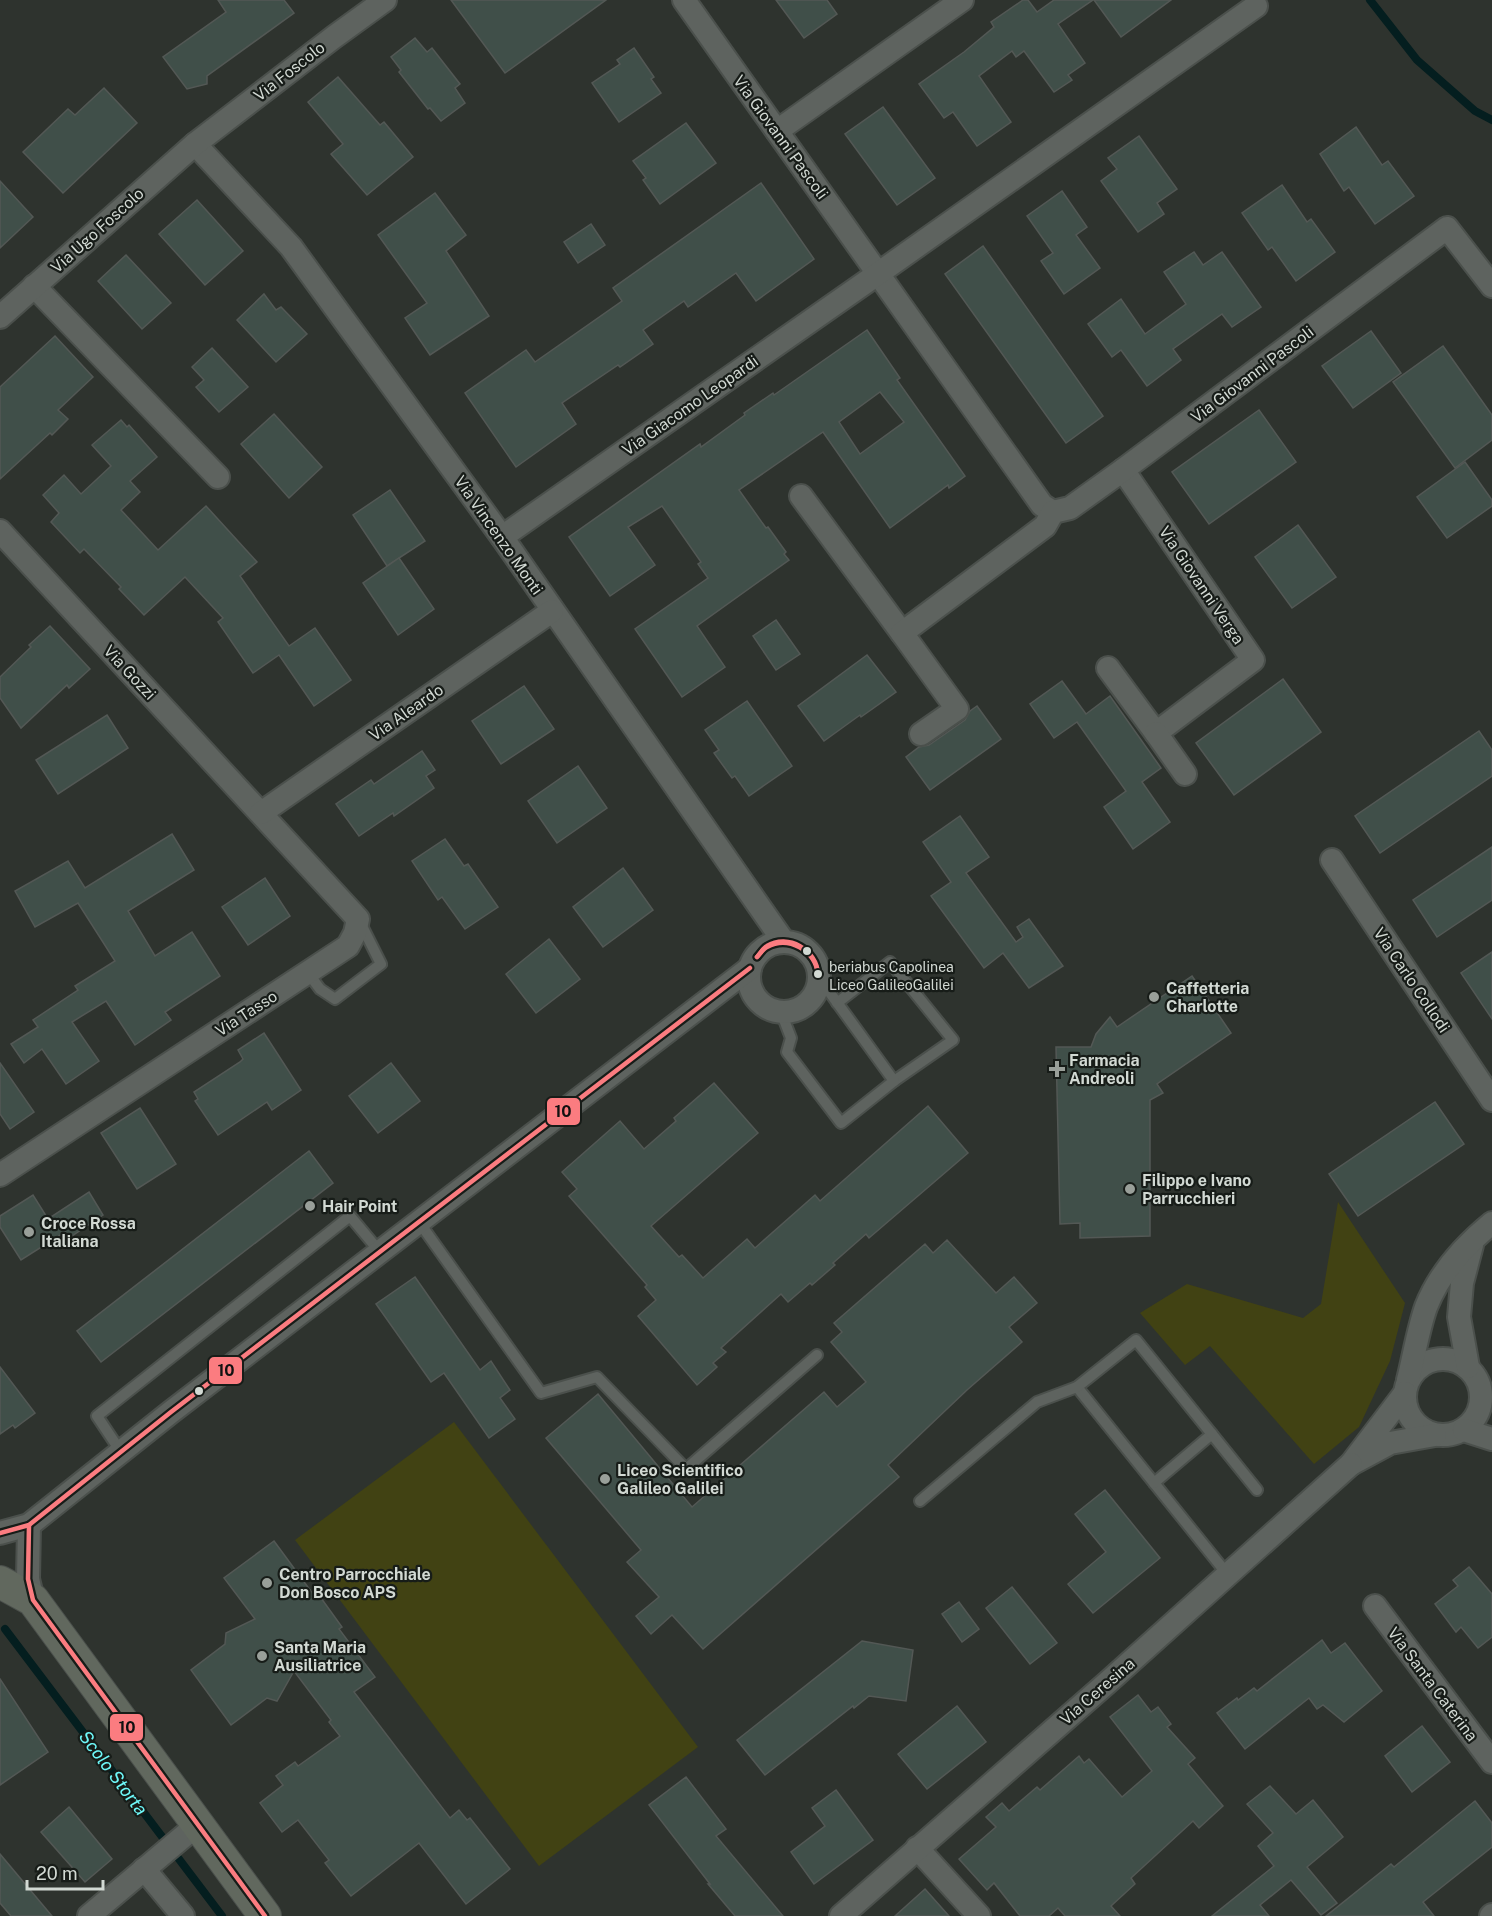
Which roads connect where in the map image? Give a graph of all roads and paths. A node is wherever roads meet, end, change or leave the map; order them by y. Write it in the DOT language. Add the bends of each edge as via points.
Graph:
graph roads {
  1 [pos="385,0"];
  2 [pos="684,0"];
  3 [pos="962,0"];
  4 [pos="1256,6"];
  5 [pos="777,131"];
  6 [pos="195,144"];
  7 [pos="879,273"];
  8 [pos="34,286"];
  9 [pos="1492,286"];
  10 [pos="0,316"];
  11 [pos="1123,470"];
  12 [pos="218,477"];
  13 [pos="801,496"];
  14 [pos="1053,512"];
  15 [pos="0,531"];
  16 [pos="502,537"];
  17 [pos="552,611"];
  18 [pos="902,633"];
  19 [pos="1108,668"];
  20 [pos="1156,733"];
  21 [pos="921,734"];
  22 [pos="1185,774"];
  23 [pos="261,813"];
  24 [pos="1332,860"];
  25 [pos="358,919"];
  26 [pos="783,942"];
  27 [pos="750,968"];
  28 [pos="308,973"];
  29 [pos="820,979"];
  30 [pos="714,995"];
  31 [pos="837,1003"];
  32 [pos="772,1009"];
  33 [pos="894,1081"];
  34 [pos="1492,1100"];
  35 [pos="0,1174"];
  36 [pos="419,1222"];
  37 [pos="1492,1223"];
  38 [pos="1474,1238"];
  39 [pos="380,1252"];
  40 [pos="817,1355"];
  41 [pos="1468,1367"];
  42 [pos="1077,1387"];
  43 [pos="1407,1387"];
  44 [pos="1487,1398"];
  45 [pos="1464,1430"];
  46 [pos="1212,1434"];
  47 [pos="1436,1436"];
  48 [pos="1492,1439"];
  49 [pos="121,1452"];
  50 [pos="1351,1464"];
  51 [pos="1154,1483"];
  52 [pos="1257,1490"];
  53 [pos="920,1501"];
  54 [pos="29,1525"];
  55 [pos="0,1533"];
  56 [pos="1228,1575"];
  57 [pos="0,1582"];
  58 [pos="33,1599"];
  59 [pos="1375,1606"];
  60 [pos="1492,1762"];
  61 [pos="179,1840"];
  62 [pos="917,1848"];
  63 [pos="144,1869"];
  64 [pos="89,1916"];
  65 [pos="183,1916"];
  66 [pos="265,1916"];
  67 [pos="842,1916"];
  68 [pos="979,1916"];
  1 -- 6 [label="street, Via Foscolo"];
  2 -- 5 [label="street, Via Giovanni Pascoli"];
  3 -- 5 [label="street"];
  4 -- 7 [label="street"];
  5 -- 7 [label="street, Via Giovanni Pascoli"];
  6 -- 8 [label="street, Via Ugo Foscolo"];
  6 -- 16 [label="street, Via Vincenzo Monti" via="291,247"];
  7 -- 14 [label="street, Via Giovanni Pascoli" via="1042,505"];
  7 -- 16 [label="street, Via Giacomo Leopardi"];
  8 -- 10 [label="street, Via Ugo Foscolo"];
  8 -- 12 [label="street"];
  9 -- 11 [label="street, Via Giovanni Pascoli" via="1448,228"];
  11 -- 14 [label="street, Via Giovanni Pascoli" via="1070,508"];
  11 -- 20 [label="street, Via Giovanni Verga" via="1253,660"];
  13 -- 18 [label="street"];
  14 -- 18 [label="street, Via Giovanni Pascoli" via="1045,526"];
  15 -- 23 [label="street, Via Gozzi"];
  16 -- 17 [label="street, Via Vincenzo Monti"];
  17 -- 23 [label="street, Via Aleardo"];
  17 -- 26 [label="street, Via Vincenzo Monti"];
  18 -- 21 [label="street" via="957,709"];
  19 -- 20 [label="street"];
  20 -- 22 [label="street"];
  23 -- 25 [label="street"];
  24 -- 34 [label="street, Via Carlo Collodi"];
  25 -- 28 [label="street, Via Tasso" via="348,946"];
  25 -- 28 [label="lane" via="381,964 335,999 320,989"];
  26 -- 27 [label="street" via="763,950"];
  26 -- 29 [label="street" via="805,948 818,967"];
  27 -- 30 [label="street"];
  27 -- 32 [label="street" via="756,998"];
  28 -- 35 [label="street, Via Tasso"];
  29 -- 31 [label="lane"];
  29 -- 32 [label="street" via="812,1000 803,1007 792,1012"];
  30 -- 32 [label="street"];
  30 -- 36 [label="street"];
  31 -- 33 [label="lane"];
  31 -- 33 [label="lane" via="890,963 953,1040"];
  32 -- 33 [label="lane" via="790,1038 787,1052 842,1123"];
  36 -- 39 [label="street"];
  36 -- 40 [label="lane" via="541,1393 597,1377 686,1469"];
  37 -- 38 [label="street, Via Ceresina"];
  38 -- 41 [label="street" via="1462,1283 1459,1317"];
  38 -- 43 [label="street, Via Ceresina" via="1445,1272 1427,1306"];
  39 -- 49 [label="street"];
  39 -- 49 [label="lane" via="350,1216 97,1416"];
  41 -- 43 [label="street, Via Ceresina" via="1446,1358 1432,1360 1416,1369"];
  41 -- 44 [label="street"];
  42 -- 46 [label="lane" via="1136,1340"];
  42 -- 51 [label="lane"];
  42 -- 53 [label="lane" via="1037,1402"];
  43 -- 47 [label="street" via="1406,1408 1412,1420"];
  43 -- 50 [label="street, Via Ceresina"];
  44 -- 45 [label="street"];
  45 -- 47 [label="street, Via Ceresina"];
  45 -- 48 [label="street"];
  46 -- 51 [label="lane"];
  46 -- 52 [label="lane"];
  47 -- 50 [label="street, Via Ceresina" via="1390,1443"];
  49 -- 54 [label="street"];
  50 -- 56 [label="street, Via Ceresina"];
  51 -- 56 [label="lane"];
  54 -- 55 [label="street"];
  54 -- 58 [label="street" via="28,1578"];
  56 -- 62 [label="street, Via Ceresina"];
  57 -- 58 [label="main road"];
  58 -- 61 [label="main road"];
  59 -- 60 [label="street, Via Santa Caterina"];
  61 -- 63 [label="street"];
  61 -- 66 [label="main road"];
  62 -- 67 [label="street, Via Ceresina"];
  62 -- 68 [label="street"];
  63 -- 64 [label="street"];
  63 -- 65 [label="street"];
}
